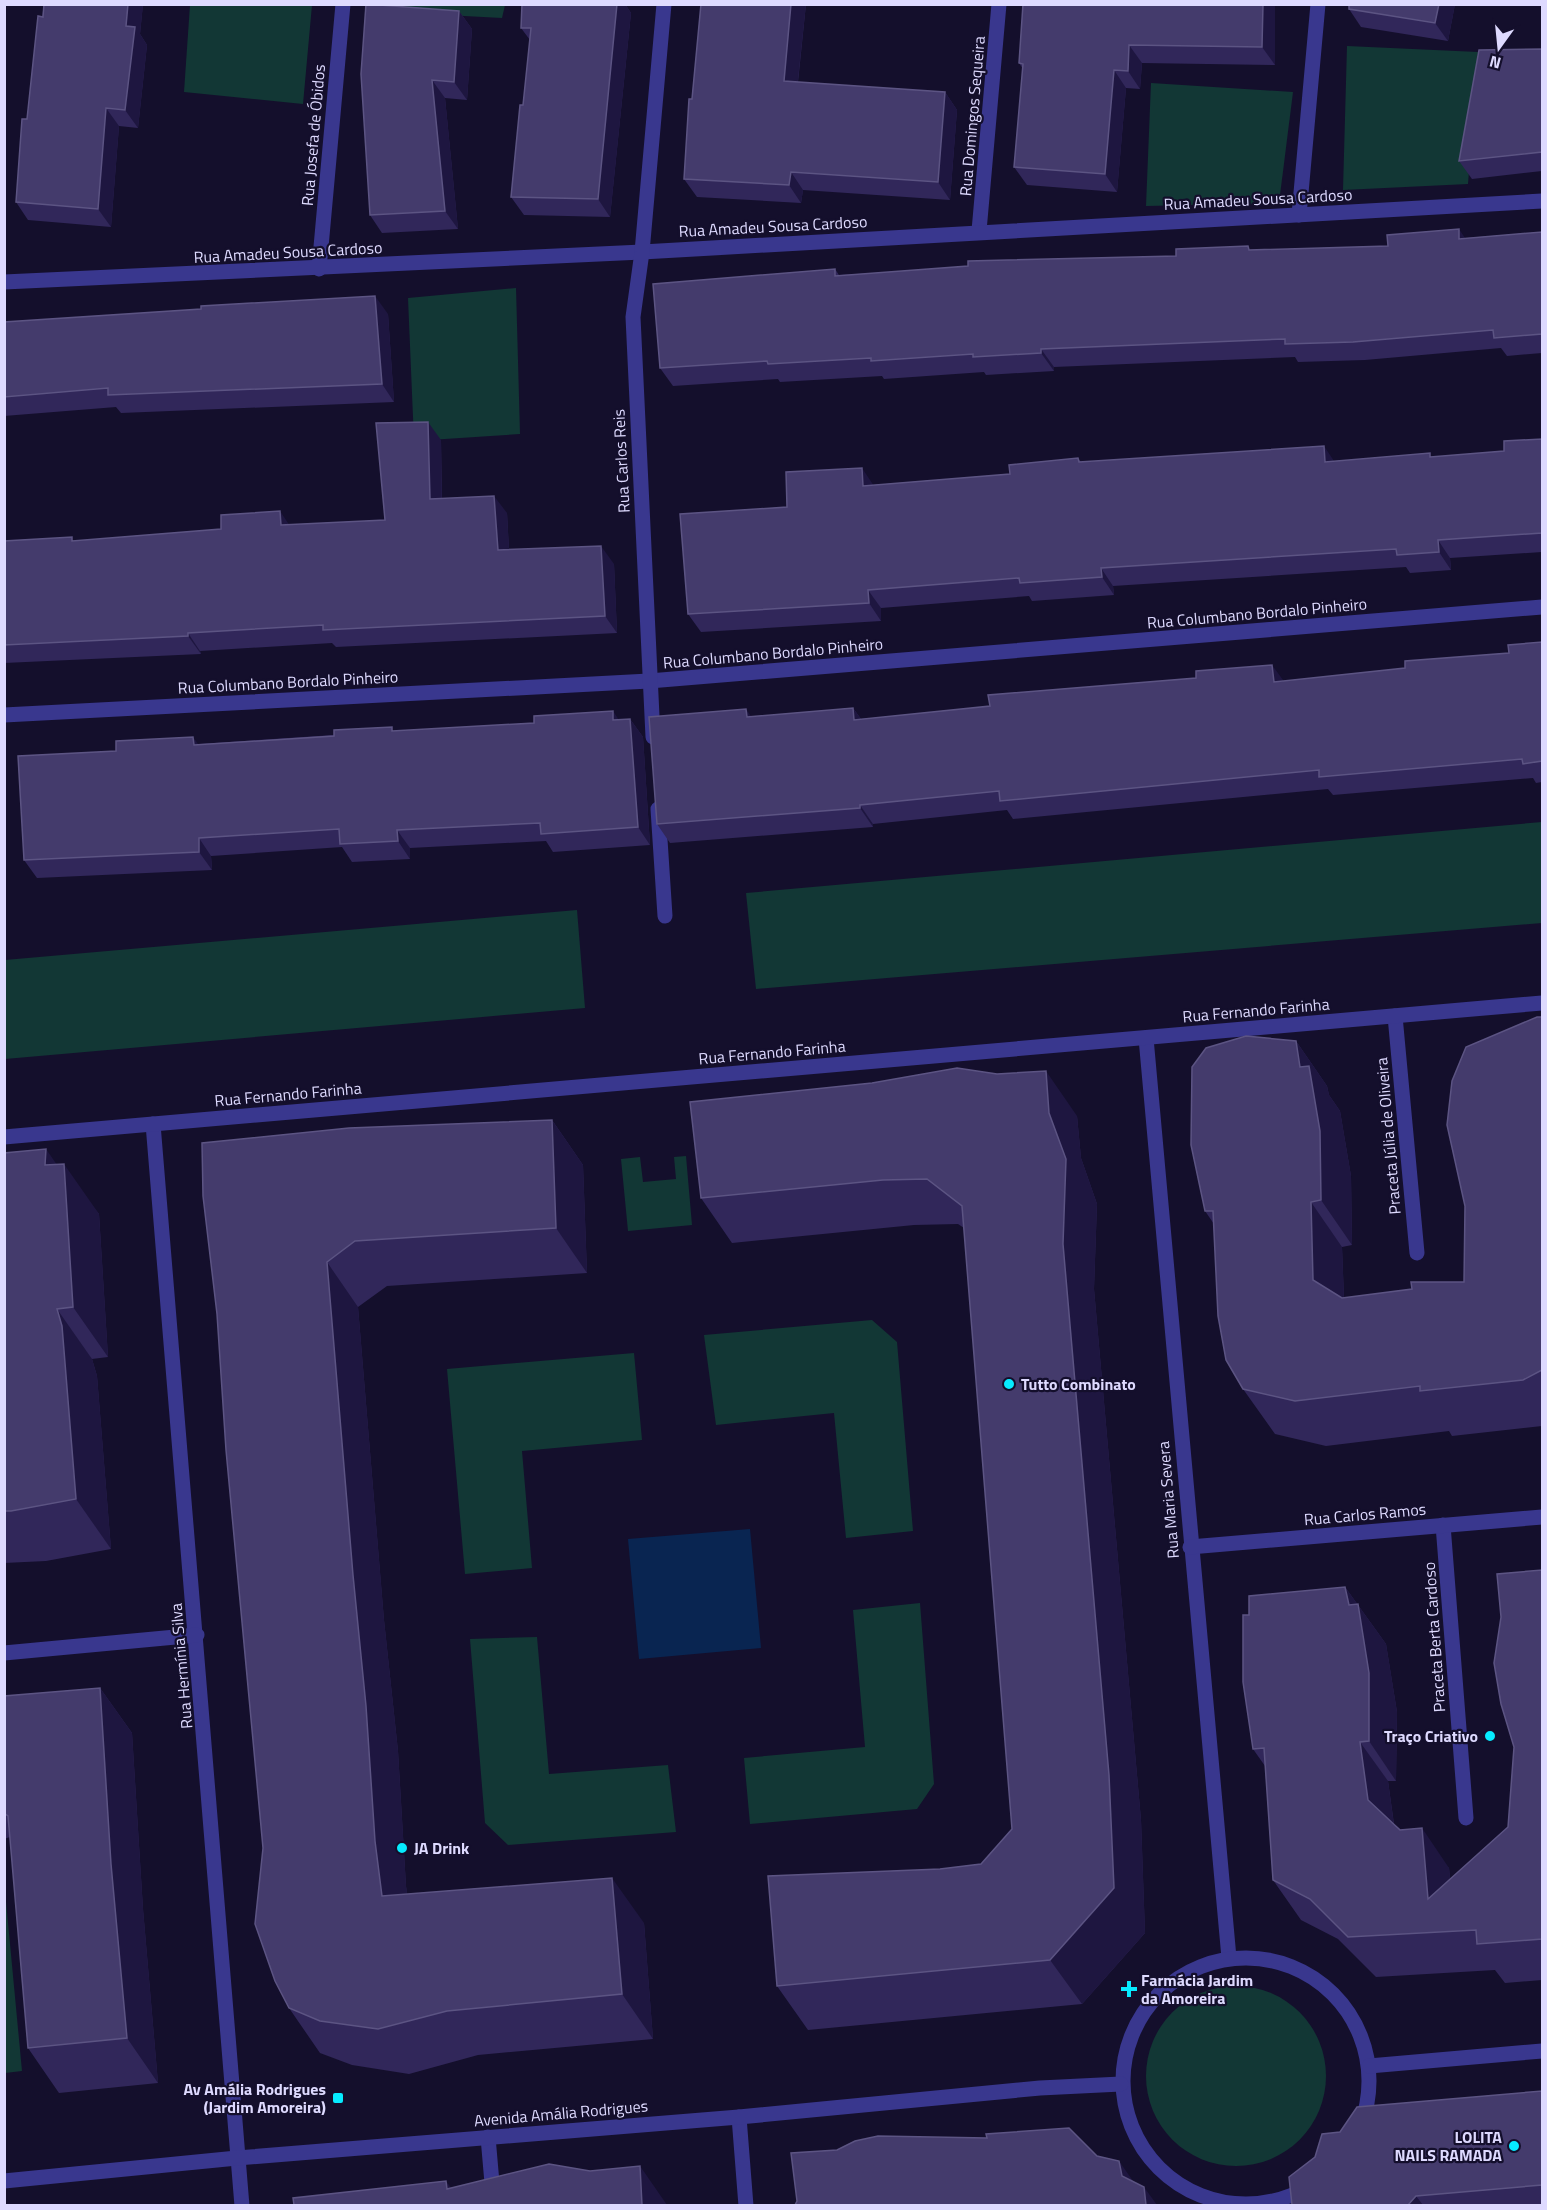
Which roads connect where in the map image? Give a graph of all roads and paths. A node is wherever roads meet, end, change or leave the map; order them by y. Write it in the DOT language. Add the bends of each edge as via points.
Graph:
graph roads {
  1 [pos="343,4"];
  2 [pos="664,4"];
  3 [pos="999,4"];
  4 [pos="1318,4"];
  5 [pos="1542,201"];
  6 [pos="1299,215"];
  7 [pos="979,231"];
  8 [pos="642,252"];
  9 [pos="319,269"];
  10 [pos="4,282"];
  11 [pos="1542,607"];
  12 [pos="649,681"];
  13 [pos="4,715"];
  14 [pos="654,752"];
  15 [pos="657,799"];
  16 [pos="665,916"];
  17 [pos="1542,1003"];
  18 [pos="1395,1016"];
  19 [pos="1146,1038"];
  20 [pos="153,1124"];
  21 [pos="4,1137"];
  22 [pos="1417,1253"];
  23 [pos="1542,1517"];
  24 [pos="1443,1525"];
  25 [pos="1191,1547"];
  26 [pos="197,1635"];
  27 [pos="4,1653"];
  28 [pos="1466,1818"];
  29 [pos="1229,1958"];
  30 [pos="1542,2051"];
  31 [pos="1369,2066"];
  32 [pos="1121,2085"];
  33 [pos="739,2117"];
  34 [pos="488,2137"];
  35 [pos="237,2158"];
  36 [pos="4,2181"];
  37 [pos="242,2205"];
  38 [pos="494,2205"];
  39 [pos="746,2205"];
  40 [pos="1252,2205"];
  1 -- 9 [label="street, Rua Josefa de Óbidos"];
  2 -- 8 [label="street, Rua Carlos Reis"];
  3 -- 7 [label="street, Rua Domingos Sequeira"];
  4 -- 6 [label="street"];
  5 -- 6 [label="street, Rua Amadeu Sousa Cardoso"];
  6 -- 7 [label="street, Rua Amadeu Sousa Cardoso"];
  7 -- 8 [label="street, Rua Amadeu Sousa Cardoso"];
  8 -- 9 [label="street, Rua Amadeu Sousa Cardoso"];
  8 -- 12 [label="street, Rua Carlos Reis" via="633,317"];
  9 -- 10 [label="street, Rua Amadeu Sousa Cardoso"];
  11 -- 12 [label="street, Rua Columbano Bordalo Pinheiro"];
  12 -- 13 [label="street, Rua Columbano Bordalo Pinheiro"];
  12 -- 14 [label="street, Rua Carlos Reis"];
  15 -- 16 [label="street"];
  17 -- 18 [label="street, Rua Fernando Farinha"];
  18 -- 19 [label="street, Rua Fernando Farinha"];
  18 -- 22 [label="street, Praceta Júlia de Oliveira"];
  19 -- 20 [label="street, Rua Fernando Farinha"];
  19 -- 25 [label="street, Rua Maria Severa"];
  20 -- 21 [label="street, Rua Fernando Farinha"];
  20 -- 26 [label="street, Rua Hermínia Silva"];
  23 -- 24 [label="street, Rua Carlos Ramos"];
  24 -- 25 [label="street, Rua Carlos Ramos"];
  24 -- 28 [label="street, Praceta Berta Cardoso"];
  25 -- 29 [label="street, Rua Maria Severa"];
  26 -- 27 [label="street"];
  26 -- 35 [label="street, Rua Hermínia Silva"];
  29 -- 31 [label="street" via="1268,1959 1306,1972 1337,1997 1359,2029"];
  29 -- 32 [label="street" via="1195,1968 1164,1988 1140,2015 1126,2048"];
  30 -- 31 [label="street"];
  31 -- 40 [label="street" via="1369,2100 1359,2133 1341,2161 1316,2184 1286,2199"];
  32 -- 33 [label="street, Avenida Amália Rodrigues" via="1041,2088"];
  32 -- 40 [label="street" via="1129,2123 1148,2158 1177,2184 1212,2201"];
  33 -- 34 [label="street, Avenida Amália Rodrigues"];
  33 -- 39 [label="street"];
  34 -- 35 [label="street, Avenida Amália Rodrigues"];
  34 -- 38 [label="street"];
  35 -- 36 [label="street, Avenida Amália Rodrigues"];
  35 -- 37 [label="street, Rua Hermínia Silva"];
}
